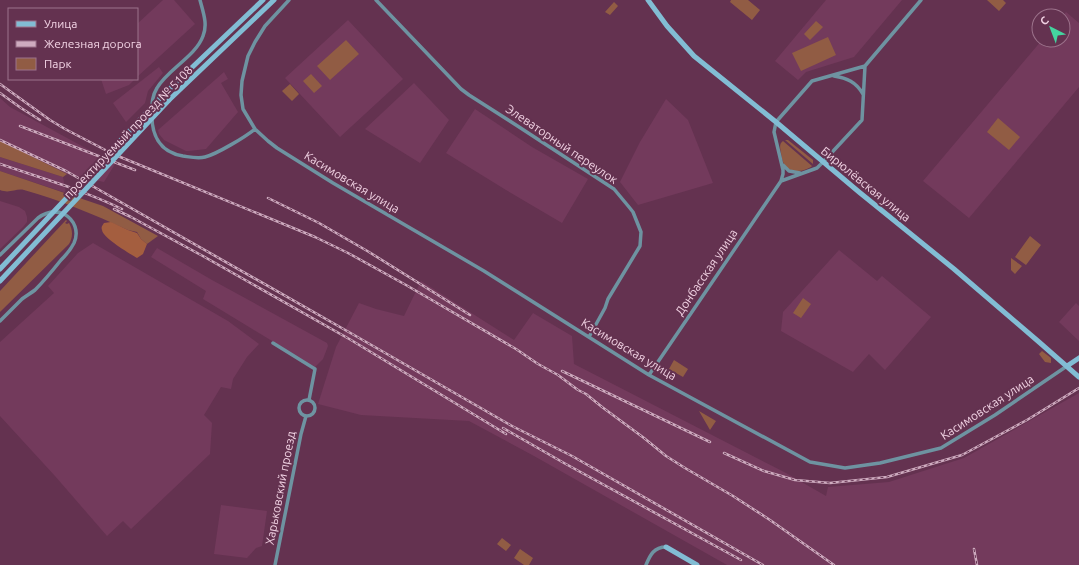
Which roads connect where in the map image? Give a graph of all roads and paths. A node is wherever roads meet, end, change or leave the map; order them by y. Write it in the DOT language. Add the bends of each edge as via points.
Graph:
graph roads {
  1 [pos="200,0"];
  2 [pos="263,0"];
  3 [pos="274,0"];
  4 [pos="289,0"];
  5 [pos="376,0"];
  6 [pos="648,0"];
  7 [pos="921,0"];
  8 [pos="865,66"];
  9 [pos="833,75"];
  10 [pos="863,95"];
  11 [pos="776,122"];
  12 [pos="255,128"];
  13 [pos="781,160"];
  14 [pos="823,162"];
  15 [pos="803,173"];
  16 [pos="781,181"];
  17 [pos="0,255"];
  18 [pos="0,269"];
  19 [pos="0,281"];
  20 [pos="0,321"];
  21 [pos="588,337"];
  22 [pos="273,343"];
  23 [pos="1079,358"];
  24 [pos="1067,366"];
  25 [pos="649,374"];
  26 [pos="1079,377"];
  27 [pos="309,400"];
  28 [pos="306,416"];
  29 [pos="666,547"];
  30 [pos="275,565"];
  31 [pos="646,565"];
  32 [pos="697,565"];
  1 -- 12 [label="street" via="205,20 204,35 155,92 152,103 154,134 162,146 173,154 199,158 216,152"];
  2 -- 18 [label="main road, проектируемый проезд № 5108, bridge" via="163,95"];
  3 -- 19 [label="main road, проектируемый проезд № 5108, bridge" via="169,100"];
  4 -- 12 [label="street, Касимовская улица" via="265,26 248,56 244,70 242,106"];
  5 -- 21 [label="street, Элеваторный переулок" via="461,89 614,189 630,207 641,232 640,246"];
  6 -- 11 [label="main road, Бирюлёвская улица" via="694,56"];
  7 -- 8 [label="street"];
  8 -- 9 [label="street"];
  8 -- 10 [label="street"];
  9 -- 10 [label="street" via="853,81"];
  9 -- 11 [label="street" via="812,81"];
  10 -- 14 [label="street" via="862,120"];
  11 -- 13 [label="street" via="774,132"];
  11 -- 14 [label="main road, Бирюлёвская улица"];
  12 -- 21 [label="street, Касимовская улица" via="268,141 289,155 484,271"];
  13 -- 15 [label="street" via="789,171"];
  13 -- 16 [label="street"];
  14 -- 15 [label="street"];
  14 -- 24 [label="main road, Бирюлёвская улица" via="995,303"];
  15 -- 16 [label="street"];
  16 -- 25 [label="street, Донбасская улица"];
  17 -- 20 [label="street" via="41,216 48,213 63,214 74,224 74,244 34,290"];
  21 -- 25 [label="street, Касимовская улица"];
  22 -- 27 [label="street" via="315,369"];
  23 -- 24 [label="main road"];
  24 -- 25 [label="street, Касимовская улица" via="941,448 880,463 845,468 810,462"];
  24 -- 26 [label="main road, Бирюлёвская улица"];
  27 -- 28 [label="street" via="315,410 310,416"];
  27 -- 28 [label="street" via="303,401 299,406 300,412"];
  28 -- 30 [label="street, Харьковский проезд"];
  29 -- 31 [label="street" via="655,550"];
  29 -- 32 [label="main road"];
}
